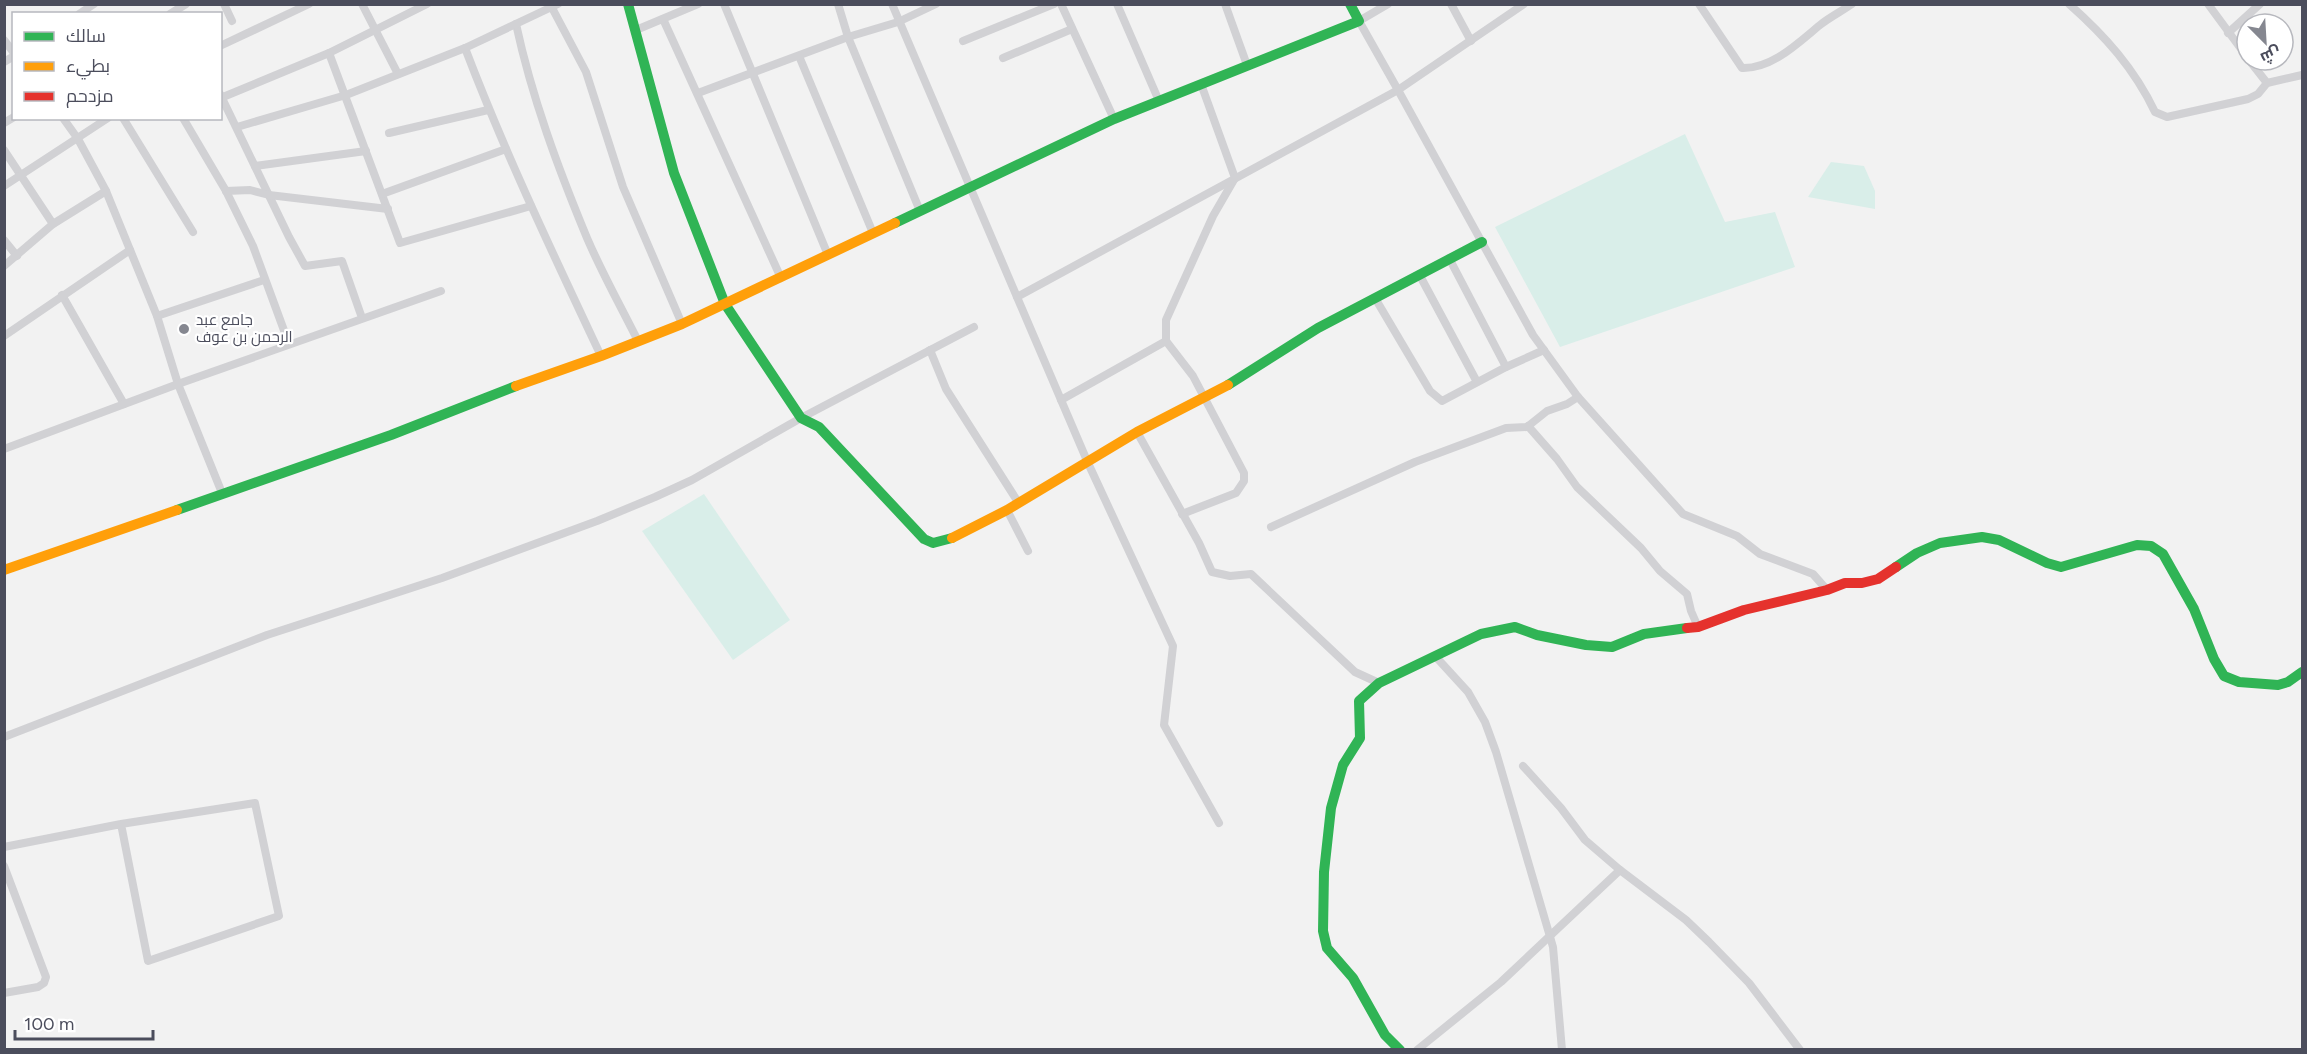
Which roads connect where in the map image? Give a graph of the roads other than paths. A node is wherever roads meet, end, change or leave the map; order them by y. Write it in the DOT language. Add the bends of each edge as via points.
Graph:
graph roads {
  1 [pos="186,4"];
  2 [pos="224,4"];
  3 [pos="309,4"];
  4 [pos="362,4"];
  5 [pos="427,4"];
  6 [pos="628,4"];
  7 [pos="698,4"];
  8 [pos="724,4"];
  9 [pos="838,4"];
  10 [pos="892,4"];
  11 [pos="936,4"];
  12 [pos="1054,4"];
  13 [pos="1061,4"];
  14 [pos="1117,4"];
  15 [pos="1225,4"];
  16 [pos="1350,4"];
  17 [pos="1388,4"];
  18 [pos="1451,4"];
  19 [pos="1524,4"];
  20 [pos="1699,4"];
  21 [pos="1852,4"];
  22 [pos="2069,4"];
  23 [pos="2208,4"];
  24 [pos="2260,4"];
  25 [pos="553,6"];
  26 [pos="172,12"];
  27 [pos="663,19"];
  28 [pos="232,21"];
  29 [pos="1359,21"];
  30 [pos="898,22"];
  31 [pos="516,24"];
  32 [pos="1072,29"];
  33 [pos="636,30"];
  34 [pos="377,31"];
  35 [pos="2228,33"];
  36 [pos="848,37"];
  37 [pos="963,41"];
  38 [pos="1471,41"];
  39 [pos="2235,42"];
  40 [pos="222,45"];
  41 [pos="465,48"];
  42 [pos="329,53"];
  43 [pos="799,56"];
  44 [pos="1003,58"];
  45 [pos="1247,65"];
  46 [pos="2258,72"];
  47 [pos="752,73"];
  48 [pos="398,74"];
  49 [pos="2302,75"];
  50 [pos="2267,83"];
  51 [pos="1201,84"];
  52 [pos="1398,90"];
  53 [pos="698,93"];
  54 [pos="222,95"];
  55 [pos="346,95"];
  56 [pos="1159,100"];
  57 [pos="488,110"];
  58 [pos="1114,119"];
  59 [pos="64,120"];
  60 [pos="105,120"];
  61 [pos="124,120"];
  62 [pos="184,120"];
  63 [pos="237,127"];
  64 [pos="389,133"];
  65 [pos="78,139"];
  66 [pos="506,148"];
  67 [pos="4,150"];
  68 [pos="366,151"];
  69 [pos="255,166"];
  70 [pos="22,174"];
  71 [pos="1235,178"];
  72 [pos="4,186"];
  73 [pos="969,187"];
  74 [pos="106,191"];
  75 [pos="226,191"];
  76 [pos="382,194"];
  77 [pos="268,195"];
  78 [pos="531,206"];
  79 [pos="387,209"];
  80 [pos="920,211"];
  81 [pos="53,224"];
  82 [pos="193,232"];
  83 [pos="873,233"];
  84 [pos="4,240"];
  85 [pos="1482,242"];
  86 [pos="130,250"];
  87 [pos="828,255"];
  88 [pos="17,256"];
  89 [pos="1449,258"];
  90 [pos="4,266"];
  91 [pos="1419,274"];
  92 [pos="781,278"];
  93 [pos="264,280"];
  94 [pos="441,291"];
  95 [pos="62,295"];
  96 [pos="1017,297"];
  97 [pos="1375,298"];
  98 [pos="725,304"];
  99 [pos="157,316"];
  100 [pos="362,318"];
  101 [pos="681,324"];
  102 [pos="974,327"];
  103 [pos="4,336"];
  104 [pos="638,341"];
  105 [pos="1166,341"];
  106 [pos="289,344"];
  107 [pos="930,350"];
  108 [pos="1544,350"];
  109 [pos="601,356"];
  110 [pos="1506,367"];
  111 [pos="1477,382"];
  112 [pos="178,384"];
  113 [pos="1204,397"];
  114 [pos="1578,397"];
  115 [pos="1061,400"];
  116 [pos="124,404"];
  117 [pos="801,418"];
  118 [pos="1528,426"];
  119 [pos="1137,432"];
  120 [pos="4,449"];
  121 [pos="1088,463"];
  122 [pos="222,493"];
  123 [pos="1018,502"];
  124 [pos="1007,510"];
  125 [pos="1182,514"];
  126 [pos="1271,527"];
  127 [pos="1028,551"];
  128 [pos="4,570"];
  129 [pos="1827,590"];
  130 [pos="1698,627"];
  131 [pos="1436,657"];
  132 [pos="2302,672"];
  133 [pos="1379,683"];
  134 [pos="4,737"];
  135 [pos="1523,766"];
  136 [pos="1219,823"];
  137 [pos="121,824"];
  138 [pos="4,847"];
  139 [pos="4,866"];
  140 [pos="1620,870"];
  141 [pos="1550,936"];
  142 [pos="4,993"];
  143 [pos="1401,1050"];
  144 [pos="1418,1050"];
  145 [pos="1562,1050"];
  146 [pos="1800,1050"];
  1 -- 26 [label="street"];
  2 -- 28 [label="street"];
  3 -- 40 [label="street"];
  4 -- 34 [label="street"];
  5 -- 34 [label="street"];
  6 -- 33 [label="street"];
  7 -- 27 [label="street"];
  8 -- 47 [label="street"];
  9 -- 36 [label="street"];
  10 -- 30 [label="street"];
  11 -- 30 [label="street"];
  12 -- 37 [label="street"];
  13 -- 32 [label="street"];
  14 -- 56 [label="street"];
  15 -- 45 [label="street"];
  16 -- 29 [label="street"];
  17 -- 29 [label="street"];
  18 -- 38 [label="street"];
  19 -- 38 [label="street"];
  20 -- 21 [label="street" via="1742,68 1754,69"];
  22 -- 50 [label="street" via="2128,65 2155,112 2167,117 2248,99"];
  23 -- 35 [label="street"];
  24 -- 35 [label="street"];
  25 -- 31 [label="street"];
  25 -- 101 [label="street" via="586,72 623,187"];
  27 -- 33 [label="street"];
  27 -- 53 [label="street"];
  29 -- 45 [label="street"];
  29 -- 52 [label="street"];
  30 -- 36 [label="street"];
  30 -- 73 [label="street"];
  31 -- 41 [label="street"];
  31 -- 104 [label="street" via="526,69 559,169 588,240"];
  32 -- 44 [label="street"];
  32 -- 58 [label="street"];
  33 -- 98 [label="street" via="674,173"];
  34 -- 42 [label="street"];
  34 -- 48 [label="street"];
  35 -- 39 [label="street"];
  36 -- 43 [label="street"];
  36 -- 80 [label="street"];
  38 -- 52 [label="street"];
  41 -- 48 [label="street"];
  41 -- 57 [label="street"];
  42 -- 54 [label="street"];
  42 -- 55 [label="street"];
  43 -- 47 [label="street"];
  43 -- 83 [label="street"];
  45 -- 51 [label="street"];
  46 -- 50 [label="street"];
  47 -- 53 [label="street"];
  47 -- 87 [label="street"];
  48 -- 55 [label="street"];
  49 -- 50 [label="street"];
  51 -- 56 [label="street"];
  51 -- 71 [label="street"];
  52 -- 71 [label="street"];
  52 -- 85 [label="street"];
  53 -- 92 [label="street"];
  54 -- 63 [label="street"];
  55 -- 63 [label="street"];
  55 -- 68 [label="street"];
  56 -- 58 [label="street"];
  57 -- 64 [label="street"];
  57 -- 66 [label="street"];
  58 -- 73 [label="street"];
  59 -- 65 [label="street"];
  60 -- 65 [label="street"];
  61 -- 82 [label="street"];
  62 -- 75 [label="street"];
  63 -- 69 [label="street"];
  65 -- 70 [label="street"];
  65 -- 74 [label="street"];
  66 -- 76 [label="street"];
  66 -- 78 [label="street"];
  67 -- 70 [label="street"];
  68 -- 69 [label="street"];
  68 -- 76 [label="street"];
  69 -- 77 [label="street"];
  70 -- 72 [label="street"];
  70 -- 81 [label="street"];
  71 -- 96 [label="street"];
  71 -- 105 [label="street" via="1213,216 1166,320"];
  73 -- 80 [label="street"];
  73 -- 96 [label="street"];
  74 -- 81 [label="street"];
  74 -- 86 [label="street"];
  75 -- 77 [label="street" via="250,190"];
  75 -- 93 [label="street" via="253,246"];
  76 -- 79 [label="street"];
  77 -- 79 [label="street"];
  77 -- 100 [label="street" via="305,266 342,261"];
  78 -- 79 [label="street" via="400,243"];
  78 -- 109 [label="street"];
  80 -- 83 [label="street"];
  81 -- 88 [label="street"];
  83 -- 87 [label="street"];
  84 -- 88 [label="street"];
  85 -- 89 [label="street"];
  85 -- 108 [label="street"];
  86 -- 95 [label="street"];
  86 -- 99 [label="street"];
  87 -- 92 [label="street"];
  88 -- 90 [label="street"];
  89 -- 91 [label="street"];
  89 -- 110 [label="street"];
  91 -- 97 [label="street"];
  91 -- 111 [label="street"];
  92 -- 98 [label="street"];
  93 -- 99 [label="street"];
  93 -- 106 [label="street"];
  94 -- 100 [label="street"];
  95 -- 103 [label="street"];
  95 -- 116 [label="street"];
  96 -- 115 [label="street"];
  97 -- 111 [label="street" via="1430,390 1442,401"];
  97 -- 113 [label="street"];
  98 -- 101 [label="street"];
  98 -- 117 [label="street"];
  99 -- 112 [label="street"];
  100 -- 106 [label="street"];
  101 -- 104 [label="street"];
  102 -- 107 [label="street"];
  104 -- 109 [label="street"];
  105 -- 113 [label="street"];
  105 -- 115 [label="street"];
  106 -- 112 [label="street"];
  107 -- 117 [label="street"];
  107 -- 123 [label="street" via="946,389"];
  108 -- 110 [label="street"];
  108 -- 114 [label="street"];
  109 -- 122 [label="street"];
  110 -- 111 [label="street"];
  112 -- 116 [label="street"];
  112 -- 122 [label="street"];
  113 -- 119 [label="street"];
  113 -- 125 [label="street" via="1244,473 1244,481 1236,493"];
  114 -- 118 [label="street"];
  114 -- 129 [label="street" via="1683,514 1737,536 1760,554 1813,574"];
  115 -- 121 [label="street"];
  116 -- 120 [label="street"];
  117 -- 124 [label="street" via="819,427 924,539 933,543 945,541"];
  117 -- 134 [label="street" via="692,480 597,521 442,578 267,635"];
  118 -- 126 [label="street" via="1506,428 1415,462"];
  118 -- 130 [label="street" via="1577,487 1687,594"];
  119 -- 121 [label="street"];
  119 -- 125 [label="street"];
  121 -- 123 [label="street"];
  121 -- 136 [label="street" via="1173,646 1164,725"];
  122 -- 128 [label="street"];
  123 -- 124 [label="street"];
  124 -- 127 [label="street"];
  125 -- 133 [label="street" via="1212,572 1230,576 1251,574 1355,672"];
  129 -- 130 [label="street" via="1744,610"];
  129 -- 132 [label="street" via="1845,583 1878,579 1917,553 1956,540 1999,540 2061,567 2136,545 2149,545 2163,555 2194,609 2224,676 2239,682 2278,685"];
  130 -- 131 [label="street" via="1644,634 1612,647 1537,635 1515,627 1481,634"];
  131 -- 133 [label="street"];
  131 -- 141 [label="street" via="1467,692 1485,722"];
  133 -- 143 [label="street" via="1359,701 1360,738 1343,765 1331,808 1323,931 1328,948 1353,978 1385,1035"];
  135 -- 140 [label="street" via="1585,840"];
  137 -- 137 [label="street" via="255,803 279,916 148,961"];
  137 -- 138 [label="street"];
  139 -- 142 [label="street" via="46,977 38,987"];
  140 -- 141 [label="street"];
  140 -- 146 [label="street" via="1709,942 1749,983"];
  141 -- 144 [label="street"];
  141 -- 145 [label="street"];
}
